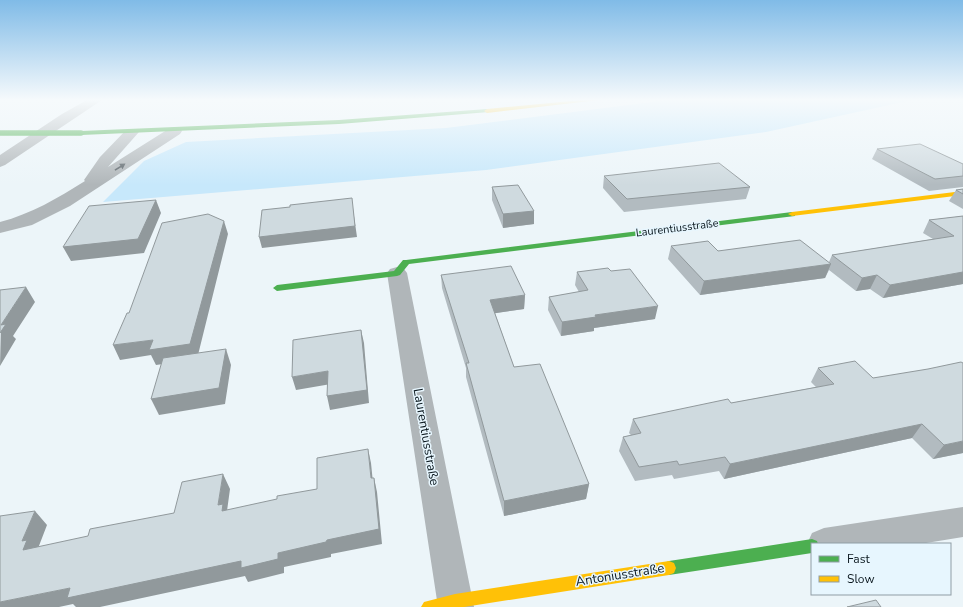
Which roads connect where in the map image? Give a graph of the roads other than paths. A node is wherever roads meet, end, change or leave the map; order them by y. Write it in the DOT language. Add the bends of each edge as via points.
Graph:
graph roads {
  1 [pos="50,128"];
  2 [pos="226,128"];
  3 [pos="176,131"];
  4 [pos="132,132"];
  5 [pos="0,133"];
  6 [pos="0,162"];
  7 [pos="86,187"];
  8 [pos="963,193"];
  9 [pos="0,228"];
  10 [pos="397,273"];
  11 [pos="277,288"];
  12 [pos="963,522"];
  13 [pos="830,543"];
  14 [pos="811,546"];
  15 [pos="447,605"];
  1 -- 6 [label="street"];
  2 -- 3 [label="street"];
  3 -- 4 [label="street"];
  7 -- 3 [label="street, one-way"];
  4 -- 5 [label="street, bridge"];
  4 -- 7 [label="street" via="105,160"];
  7 -- 9 [label="street" via="36,216"];
  8 -- 10 [label="street, Laurentiusstraße" via="406,262"];
  10 -- 11 [label="street"];
  10 -- 15 [label="street, Laurentiusstraße"];
  12 -- 13 [label="street"];
  14 -- 15 [label="street, Antoniusstraße"];
}
